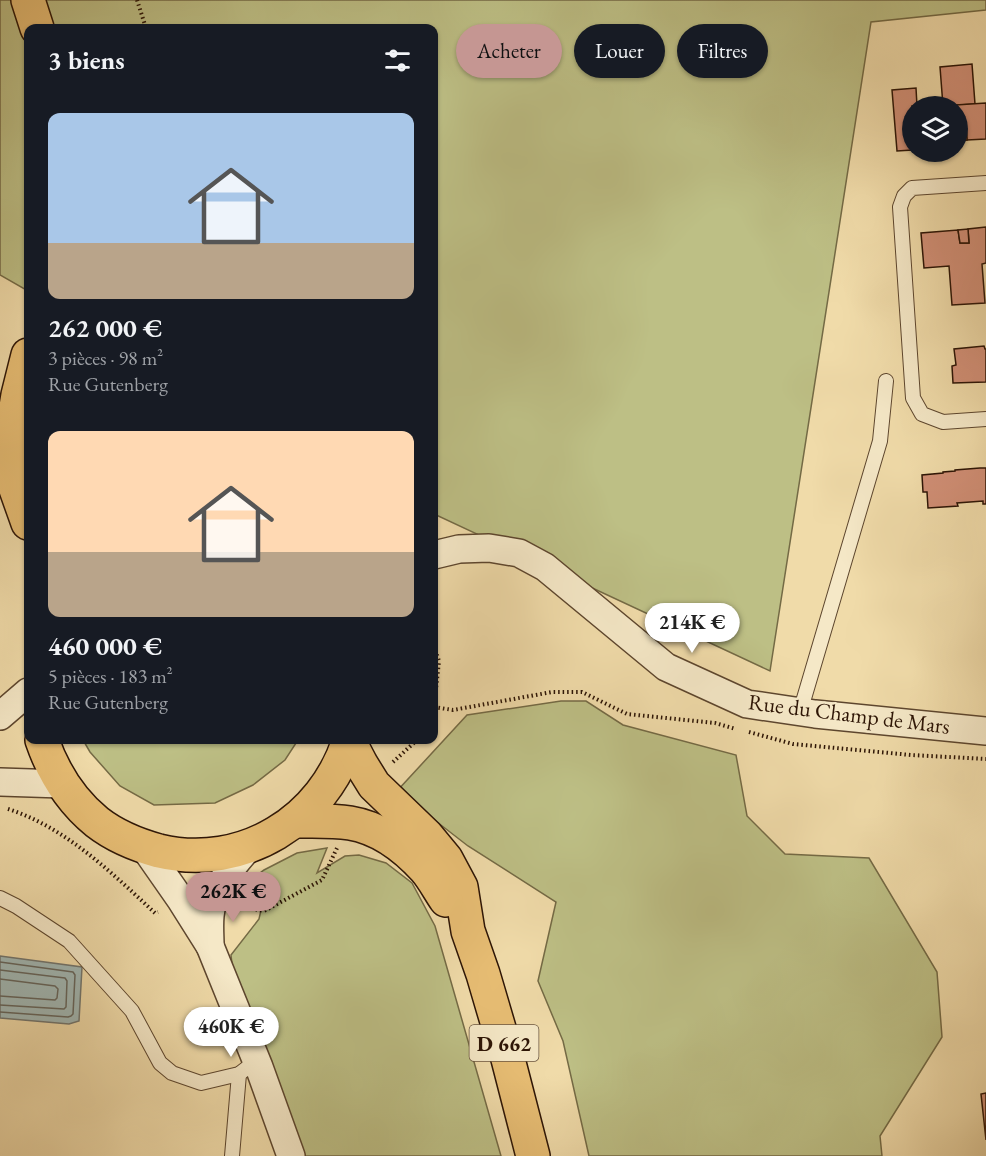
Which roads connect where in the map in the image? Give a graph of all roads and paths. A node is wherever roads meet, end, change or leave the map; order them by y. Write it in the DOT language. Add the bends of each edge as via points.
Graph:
graph roads {
  1 [pos="28,0"];
  2 [pos="137,0"];
  3 [pos="36,24"];
  4 [pos="145,24"];
  5 [pos="986,183"];
  6 [pos="24,371"];
  7 [pos="886,381"];
  8 [pos="986,419"];
  9 [pos="24,512"];
  10 [pos="438,554"];
  11 [pos="24,695"];
  12 [pos="438,708"];
  13 [pos="800,712"];
  14 [pos="0,716"];
  15 [pos="737,729"];
  16 [pos="986,731"];
  17 [pos="748,732"];
  18 [pos="43,744"];
  19 [pos="348,744"];
  20 [pos="351,744"];
  21 [pos="986,759"];
  22 [pos="0,782"];
  23 [pos="62,784"];
  24 [pos="294,821"];
  25 [pos="250,846"];
  26 [pos="144,847"];
  27 [pos="0,898"];
  28 [pos="468,931"];
  29 [pos="210,946"];
  30 [pos="248,1067"];
  31 [pos="232,1156"];
  32 [pos="291,1156"];
  33 [pos="533,1156"];
  1 -- 3 [label="main road"];
  2 -- 4 [label="path"];
  5 -- 8 [label="lane" via="912,188 900,207 913,398 922,414 943,422"];
  6 -- 9 [label="main road" via="11,436 12,478"];
  7 -- 13 [label="lane" via="880,441"];
  10 -- 13 [label="street, Rue du Champ de Mars" via="489,548 519,553 545,567 666,667 747,704"];
  11 -- 14 [label="street"];
  12 -- 15 [label="path" via="453,710 552,692 582,692 627,714"];
  13 -- 16 [label="street, Rue du Champ de Mars"];
  17 -- 21 [label="path" via="793,744"];
  18 -- 23 [label="main road"];
  19 -- 24 [label="main road" via="328,785"];
  20 -- 28 [label="main road, D 662" via="374,785 446,859 461,887"];
  22 -- 23 [label="street"];
  23 -- 26 [label="main road" via="98,822"];
  24 -- 25 [label="main road"];
  24 -- 28 [label="main road, D 662" via="351,823 390,838 427,871"];
  25 -- 26 [label="main road" via="197,855"];
  25 -- 29 [label="street" via="230,869 215,896 210,915"];
  26 -- 29 [label="street"];
  27 -- 30 [label="lane" via="69,941 132,1011 160,1063 172,1073 201,1083"];
  28 -- 33 [label="main road, D 662"];
  29 -- 30 [label="street"];
  30 -- 31 [label="lane"];
  30 -- 32 [label="street"];
}
